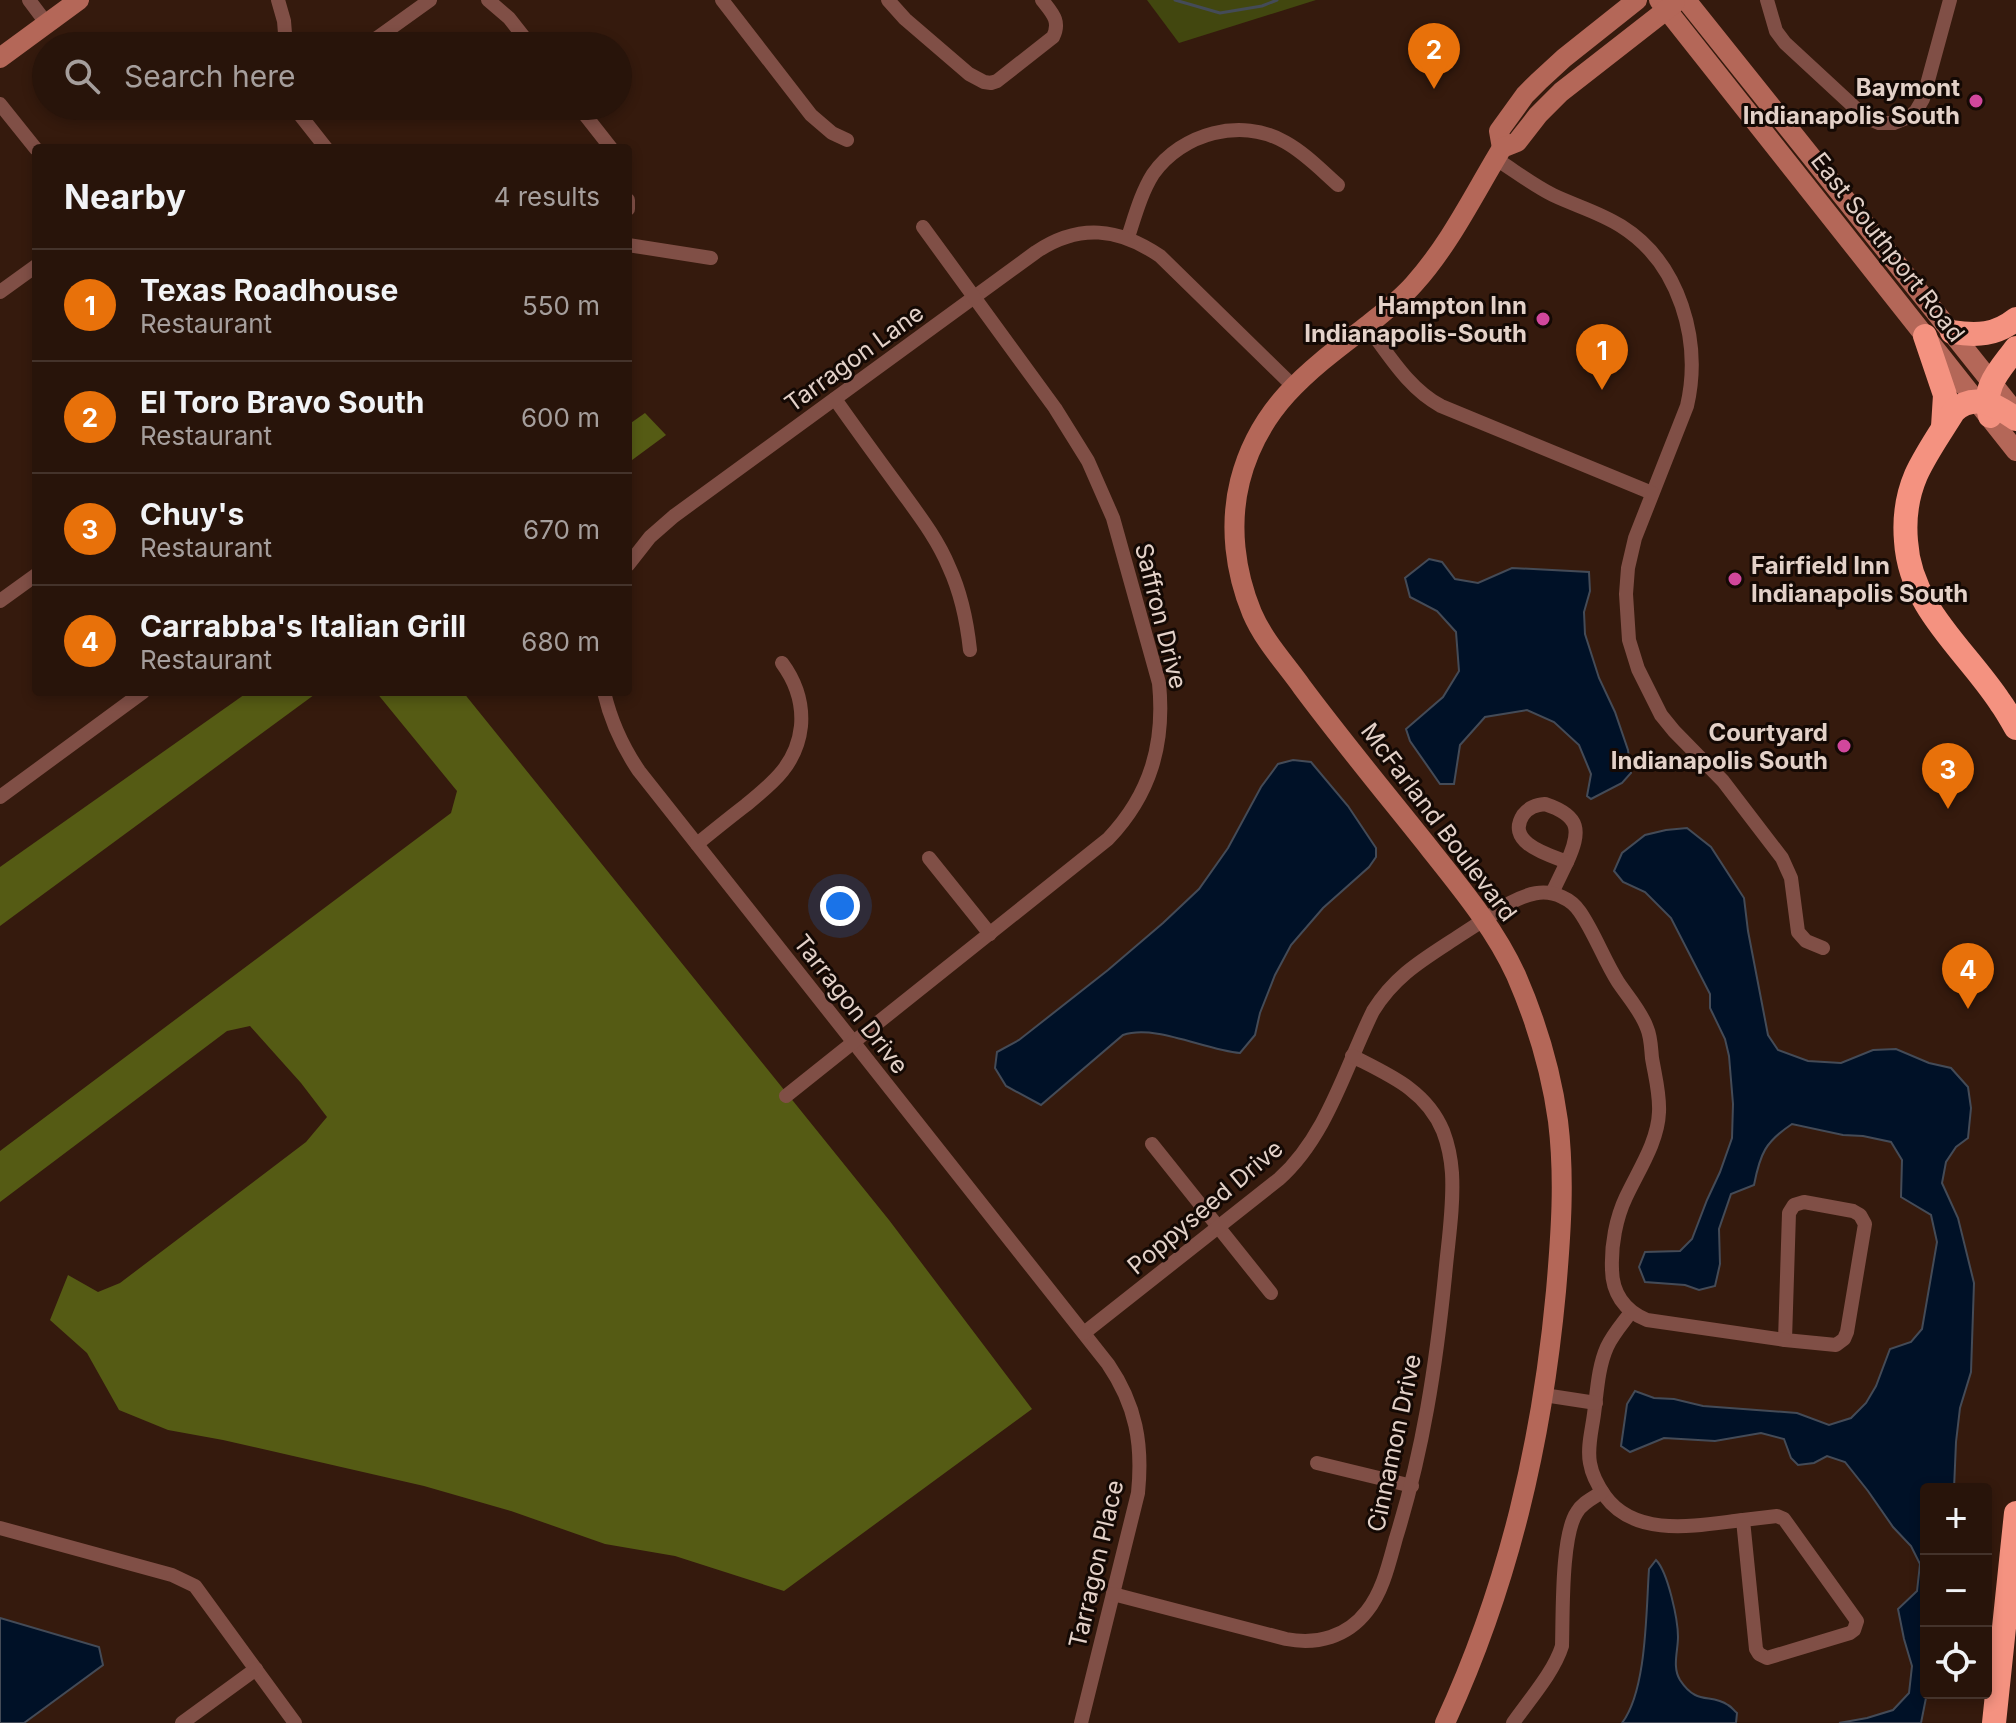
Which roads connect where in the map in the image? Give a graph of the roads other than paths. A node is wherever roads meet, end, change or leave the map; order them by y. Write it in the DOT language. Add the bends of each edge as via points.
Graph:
graph roads {
  1 [pos="29,0"];
  2 [pos="79,0"];
  3 [pos="278,0"];
  4 [pos="430,0"];
  5 [pos="489,0"];
  6 [pos="722,0"];
  7 [pos="888,0"];
  8 [pos="1042,0"];
  9 [pos="1637,0"];
  10 [pos="1767,0"];
  11 [pos="1950,0"];
  12 [pos="1673,2"];
  13 [pos="47,24"];
  14 [pos="36,32"];
  15 [pos="285,32"];
  16 [pos="385,32"];
  17 [pos="520,32"];
  18 [pos="32,35"];
  19 [pos="0,58"];
  20 [pos="0,104"];
  21 [pos="304,120"];
  22 [pos="589,120"];
  23 [pos="847,140"];
  24 [pos="32,144"];
  25 [pos="323,144"];
  26 [pos="608,144"];
  27 [pos="1499,154"];
  28 [pos="1338,185"];
  29 [pos="923,227"];
  30 [pos="1128,237"];
  31 [pos="632,246"];
  32 [pos="711,258"];
  33 [pos="32,269"];
  34 [pos="0,292"];
  35 [pos="974,297"];
  36 [pos="2016,319"];
  37 [pos="1367,326"];
  38 [pos="1952,332"];
  39 [pos="1925,336"];
  40 [pos="2016,348"];
  41 [pos="1293,386"];
  42 [pos="835,399"];
  43 [pos="1986,401"];
  44 [pos="2016,416"];
  45 [pos="1943,429"];
  46 [pos="2016,451"];
  47 [pos="1652,493"];
  48 [pos="632,560"];
  49 [pos="32,578"];
  50 [pos="0,601"];
  51 [pos="970,650"];
  52 [pos="782,663"];
  53 [pos="138,696"];
  54 [pos="605,696"];
  55 [pos="2016,728"];
  56 [pos="0,797"];
  57 [pos="697,844"];
  58 [pos="929,858"];
  59 [pos="1567,862"];
  60 [pos="1552,893"];
  61 [pos="1484,920"];
  62 [pos="990,934"];
  63 [pos="1823,948"];
  64 [pos="853,1042"];
  65 [pos="1352,1056"];
  66 [pos="786,1096"];
  67 [pos="1152,1144"];
  68 [pos="1218,1227"];
  69 [pos="1271,1293"];
  70 [pos="1631,1312"];
  71 [pos="1084,1333"];
  72 [pos="1785,1340"];
  73 [pos="1544,1395"];
  74 [pos="1596,1403"];
  75 [pos="1317,1463"];
  76 [pos="1412,1486"];
  77 [pos="1602,1492"];
  78 [pos="2016,1513"];
  79 [pos="1743,1520"];
  80 [pos="0,1528"];
  81 [pos="1113,1594"];
  82 [pos="256,1669"];
  83 [pos="182,1723"];
  84 [pos="295,1723"];
  85 [pos="1081,1723"];
  86 [pos="1445,1723"];
  87 [pos="1513,1723"];
  88 [pos="1994,1723"];
  1 -- 13 [label="street"];
  2 -- 13 [label="street"];
  3 -- 15 [label="street"];
  4 -- 16 [label="street"];
  5 -- 17 [label="street"];
  6 -- 23 [label="street" via="811,115"];
  7 -- 8 [label="street" via="969,74 991,83 1053,37 1056,21"];
  9 -- 27 [label="street, McFarland Boulevard" via="1525,95 1499,131"];
  10 -- 11 [label="street" via="1780,38 1865,117 1885,124 1903,120 1919,106"];
  12 -- 27 [label="street, McFarland Boulevard" via="1561,92 1517,142"];
  12 -- 38 [label="street, East Southport Road"];
  12 -- 39 [label="street, East Southport Road"];
  13 -- 14 [label="street"];
  18 -- 19 [label="street"];
  20 -- 24 [label="street"];
  21 -- 25 [label="street"];
  22 -- 26 [label="street"];
  27 -- 37 [label="street, McFarland Boulevard" via="1427,268"];
  27 -- 47 [label="street" via="1547,192 1625,228 1661,264 1683,305 1693,365 1690,391"];
  28 -- 30 [label="street" via="1283,141 1254,131 1218,132 1184,145 1161,164 1144,190"];
  29 -- 35 [label="street, Saffron Drive"];
  30 -- 35 [label="street, Tarragon Lane" via="1091,233 1060,239"];
  30 -- 41 [label="street" via="1168,262"];
  31 -- 32 [label="street"];
  33 -- 34 [label="street"];
  35 -- 42 [label="street, Tarragon Lane"];
  35 -- 62 [label="street, Saffron Drive" via="1059,413 1100,484 1159,683 1161,708 1153,764 1125,819 1101,845"];
  36 -- 38 [label="highway" via="1993,333"];
  37 -- 41 [label="street, McFarland Boulevard"];
  37 -- 47 [label="street" via="1426,398"];
  38 -- 43 [label="street, East Southport Road"];
  39 -- 43 [label="street, East Southport Road"];
  39 -- 45 [label="highway" via="1945,395"];
  40 -- 43 [label="highway"];
  41 -- 61 [label="street, McFarland Boulevard" via="1258,433 1238,491 1235,542 1248,602 1275,651"];
  42 -- 48 [label="street, Tarragon Lane" via="666,523"];
  42 -- 51 [label="street" via="939,546 965,614"];
  43 -- 44 [label="highway"];
  43 -- 45 [label="highway" via="1962,404"];
  43 -- 46 [label="street, East Southport Road"];
  45 -- 55 [label="highway" via="1909,495 1907,556 1928,609"];
  47 -- 63 [label="street" via="1635,538 1626,590 1628,630 1638,669 1661,715 1723,781 1782,858 1791,878 1798,932"];
  49 -- 50 [label="street"];
  52 -- 57 [label="street" via="801,709 796,750 773,783"];
  53 -- 56 [label="street"];
  54 -- 57 [label="street, Tarragon Drive" via="628,755"];
  57 -- 64 [label="street, Tarragon Drive"];
  58 -- 62 [label="street"];
  59 -- 59 [label="street" via="1577,837 1570,818 1545,804 1528,809 1519,824 1523,839"];
  59 -- 60 [label="street"];
  60 -- 61 [label="street, Poppyseed Drive" via="1523,896"];
  60 -- 70 [label="street" via="1578,909 1649,1034 1658,1119 1620,1211 1611,1268 1617,1294"];
  61 -- 65 [label="street, Poppyseed Drive" via="1391,986"];
  61 -- 73 [label="street, McFarland Boulevard" via="1511,964 1531,1012 1557,1117 1563,1209"];
  62 -- 64 [label="street, Saffron Drive"];
  64 -- 66 [label="street, Saffron Drive"];
  64 -- 71 [label="street, Tarragon Drive"];
  65 -- 68 [label="street, Poppyseed Drive" via="1303,1154"];
  65 -- 76 [label="street, Cinnamon Drive" via="1400,1080 1424,1101 1450,1156 1437,1353"];
  67 -- 68 [label="street"];
  68 -- 69 [label="street"];
  68 -- 71 [label="street, Poppyseed Drive"];
  70 -- 72 [label="street" via="1654,1322"];
  70 -- 74 [label="street" via="1606,1349"];
  71 -- 81 [label="street, Tarragon Place" via="1119,1379 1138,1437 1138,1493"];
  72 -- 72 [label="street" via="1832,1346 1844,1339 1865,1224 1858,1213 1804,1202 1790,1210"];
  73 -- 74 [label="street"];
  73 -- 86 [label="street, McFarland Boulevard" via="1508,1558"];
  74 -- 77 [label="street" via="1590,1462"];
  75 -- 76 [label="street"];
  76 -- 81 [label="street, Cinnamon Drive" via="1375,1600 1354,1625 1330,1638 1297,1642"];
  77 -- 79 [label="street" via="1621,1512 1652,1524"];
  77 -- 87 [label="street" via="1579,1508 1570,1531 1560,1652"];
  78 -- 88 [label="highway"];
  79 -- 79 [label="street" via="1784,1519 1857,1619 1854,1630 1771,1657 1759,1654"];
  80 -- 82 [label="street" via="195,1586"];
  81 -- 85 [label="street, Tarragon Place"];
  82 -- 83 [label="street"];
  82 -- 84 [label="street"];
}
